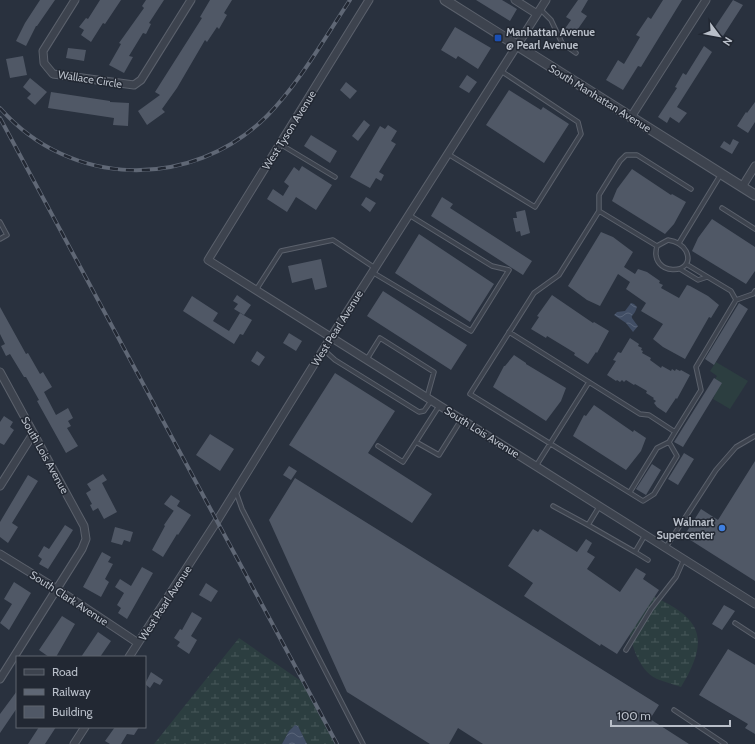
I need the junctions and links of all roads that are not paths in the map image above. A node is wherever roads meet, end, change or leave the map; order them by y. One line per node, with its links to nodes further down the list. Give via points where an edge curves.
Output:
1 (76, 0): 2 (street, Wallace Circle, via 43,51 44,63 53,74 134,86 141,80)
2 (191, 0)
3 (369, 0): 13 (street, West Tyson Avenue)
4 (445, 0): 9 (street, South Manhattan Avenue)
5 (515, 0): 8 (street)
6 (546, 0): 8 (street, West Pearl Avenue)
7 (706, 0): 12 (street)
8 (538, 12): 9 (street, West Pearl Avenue); 10 (lane, via 551,20 562,43)
9 (516, 45): 11 (street, West Pearl Avenue); 12 (street, South Manhattan Avenue)
10 (576, 53)
11 (500, 71): 14 (street, West Pearl Avenue); 14 (lane, via 578,122 582,134 535,207)
12 (631, 117): 16 (street, South Manhattan Avenue)
13 (280, 144): 17 (lane); 29 (street, West Tyson Avenue)
14 (448, 154): 23 (street, West Pearl Avenue)
15 (755, 166): 18 (street)
16 (722, 174): 18 (street, South Manhattan Avenue); 27 (lane)
17 (335, 177)
18 (742, 187): 20 (street, South Manhattan Avenue)
19 (691, 189): 22 (lane, via 637,155 626,155 599,195)
20 (755, 195)
21 (722, 208): 25 (lane)
22 (599, 211): 28 (lane); 37 (lane, via 559,275 534,293)
23 (409, 215): 32 (street, West Pearl Avenue); 32 (lane, via 492,266 509,270 471,331)
24 (0, 222): 26 (lane, via 7,235)
25 (755, 229)
26 (0, 238)
27 (679, 243): 28 (lane, via 668,240); 30 (lane, via 686,252)
28 (657, 246): 31 (lane, via 655,252 659,264 669,269)
29 (208, 260): 34 (street, South Lois Avenue)
30 (686, 264): 31 (lane); 33 (lane)
31 (680, 269): 33 (lane, via 698,280)
32 (374, 270): 34 (lane, via 333,240 281,251); 38 (street, West Pearl Avenue)
33 (707, 277): 36 (lane, via 731,291)
34 (256, 290): 38 (street, South Lois Avenue)
35 (755, 291): 36 (lane)
36 (736, 300): 46 (lane, via 696,368 701,390)
37 (509, 332): 42 (lane); 51 (lane, via 470,394)
38 (331, 336): 39 (street, West Pearl Avenue); 40 (street, South Lois Avenue)
39 (323, 349): 43 (lane, via 335,360 419,412 424,411); 55 (street, West Pearl Avenue)
40 (367, 359): 43 (street, South Lois Avenue); 43 (lane, via 380,338 434,372)
41 (0, 372): 47 (street, South Lois Avenue)
42 (589, 382): 46 (lane, via 640,414 649,416); 51 (lane)
43 (429, 398): 44 (street, South Lois Avenue)
44 (440, 405): 45 (street, South Lois Avenue); 49 (lane)
45 (462, 419): 49 (lane, via 439,456); 53 (street, South Lois Avenue)
46 (675, 432): 50 (lane)
47 (33, 434): 54 (street); 66 (street, South Lois Avenue, via 84,526 86,539 82,549)
48 (755, 436): 61 (lane, via 736,447 716,470)
49 (416, 442): 52 (lane, via 403,462)
50 (669, 442): 56 (lane, via 657,448); 56 (lane, via 677,456 654,494 643,501)
51 (551, 443): 53 (lane); 56 (lane)
52 (378, 446)
53 (536, 466): 58 (street, South Lois Avenue)
54 (0, 486)
55 (236, 491): 70 (street, West Pearl Avenue); 77 (lane, via 242,509)
56 (630, 492)
57 (553, 506): 59 (lane)
58 (600, 506): 59 (lane); 60 (street, South Lois Avenue)
59 (588, 525): 62 (lane)
60 (645, 534): 61 (street, South Lois Avenue); 62 (lane)
61 (666, 548): 64 (street, South Lois Avenue)
62 (635, 552): 65 (lane)
63 (0, 554): 66 (street, South Clark Avenue)
64 (684, 559): 67 (street, South Lois Avenue); 71 (lane, via 676,578 651,609)
65 (648, 560)
66 (57, 589): 70 (street, South Clark Avenue); 73 (street)
67 (755, 604)
68 (735, 623): 69 (lane)
69 (755, 636)
70 (138, 643): 72 (street, West Pearl Avenue)
71 (626, 650)
72 (130, 656)
73 (0, 679)
74 (674, 710): 78 (lane)
75 (84, 728): 76 (street)
76 (74, 744)
77 (363, 744)
78 (725, 744)

